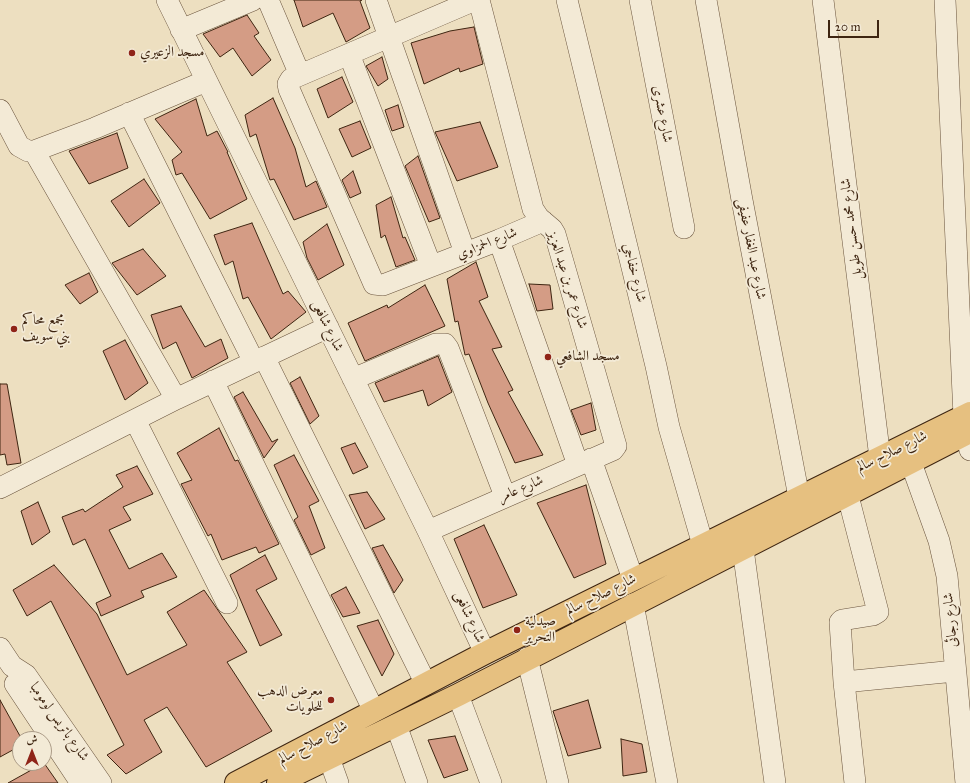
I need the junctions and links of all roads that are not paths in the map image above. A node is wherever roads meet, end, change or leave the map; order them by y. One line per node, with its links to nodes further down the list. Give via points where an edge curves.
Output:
1 (166, 0): 12 (street, شارع شافعى)
2 (254, 0): 12 (street)
3 (268, 0): 15 (street)
4 (376, 0): 13 (street)
5 (475, 0): 13 (street)
6 (479, 0): 20 (street, شارع عمر بن عبد العزيز, via 533,209)
7 (567, 0): 42 (street, شارع خفاجي, via 669,427)
8 (640, 0): 21 (street, شارع عشرى)
9 (706, 0): 40 (street, شارع عبد الغفار عفيفى)
10 (824, 0): 34 (street, شارع محمد حسن طويل)
11 (945, 0): 25 (street)
12 (182, 30): 16 (street, شارع شافعى)
13 (390, 37): 14 (street); 23 (street)
14 (349, 54): 15 (street); 24 (street)
15 (300, 75): 24 (street, شارع الحمزاوي, via 291,79 289,89 371,280 378,286 383,285)
16 (206, 80): 18 (street); 26 (street, شارع شافعى)
17 (0, 110): 19 (street, via 18,146 28,152)
18 (129, 114): 19 (street); 27 (street)
19 (34, 152): 30 (street)
20 (543, 221): 22 (street, شارع الحمزاوي); 33 (street, شارع عمر بن عبد العزيز, via 555,234 616,443)
21 (684, 228)
22 (499, 240): 23 (street, شارع الحمزاوي); 35 (street)
23 (465, 253): 24 (street, شارع الحمزاوي)
24 (431, 266)
25 (964, 289): 32 (street)
26 (328, 327): 27 (street); 28 (street, شارع شافعى)
27 (259, 360): 29 (street); 54 (street)
28 (353, 379): 38 (street, via 436,344 445,344); 41 (street, شارع شافعى)
29 (213, 382): 30 (street); 56 (street)
30 (176, 400): 31 (street)
31 (135, 420): 37 (street); 45 (street)
32 (968, 429): 34 (main road, شارع صلاح سالم); 36 (main road, شارع صلاح سالم)
33 (614, 449): 35 (street, شارع عامر)
34 (880, 458): 40 (main road, شارع صلاح سالم)
35 (585, 462): 38 (street, شارع عامر); 44 (street)
36 (911, 463): 39 (main road, شارع صلاح سالم); 47 (street, شارع رجائى, via 943,558 949,594)
37 (0, 488)
38 (505, 496): 41 (street, شارع عامر)
39 (848, 496): 43 (main road, شارع صلاح سالم); 53 (street, via 878,612 840,622)
40 (799, 498): 42 (main road, شارع صلاح سالم)
41 (428, 531): 49 (street, شارع شافعى)
42 (703, 545): 44 (main road, شارع صلاح سالم)
43 (743, 549): 46 (main road, شارع صلاح سالم); 70 (street)
44 (633, 579): 49 (main road, شارع صلاح سالم)
45 (226, 603)
46 (633, 604): 50 (main road, شارع صلاح سالم); 69 (street)
47 (961, 637): 52 (street, شارع رجائى)
48 (0, 648): 51 (street, شارع باتريس لومومبا)
49 (485, 653): 54 (main road, شارع صلاح سالم)
50 (527, 658): 55 (main road, شارع صلاح سالم); 68 (street)
51 (12, 666): 62 (street, شارع باتريس لومومبا, via 12,677); 63 (street, شارع باتريس لومومبا, via 26,674)
52 (955, 671): 53 (street); 57 (street, شارع رجائى)
53 (844, 682): 71 (street)
54 (426, 684): 56 (main road, شارع صلاح سالم)
55 (458, 695): 58 (main road, شارع صلاح سالم); 67 (street)
56 (374, 711): 64 (main road, شارع صلاح سالم)
57 (965, 720): 72 (street, شارع رجائى)
58 (396, 726): 59 (main road, شارع صلاح سالم); 66 (street)
59 (329, 758): 60 (main road, شارع صلاح سالم); 65 (street)
60 (289, 780)
61 (970, 782): 72 (street)
62 (80, 783)
63 (101, 783)
64 (236, 783)
65 (338, 783)
66 (417, 783)
67 (491, 783)
68 (558, 783)
69 (667, 783)
70 (776, 783)
71 (855, 783)
72 (965, 783)

